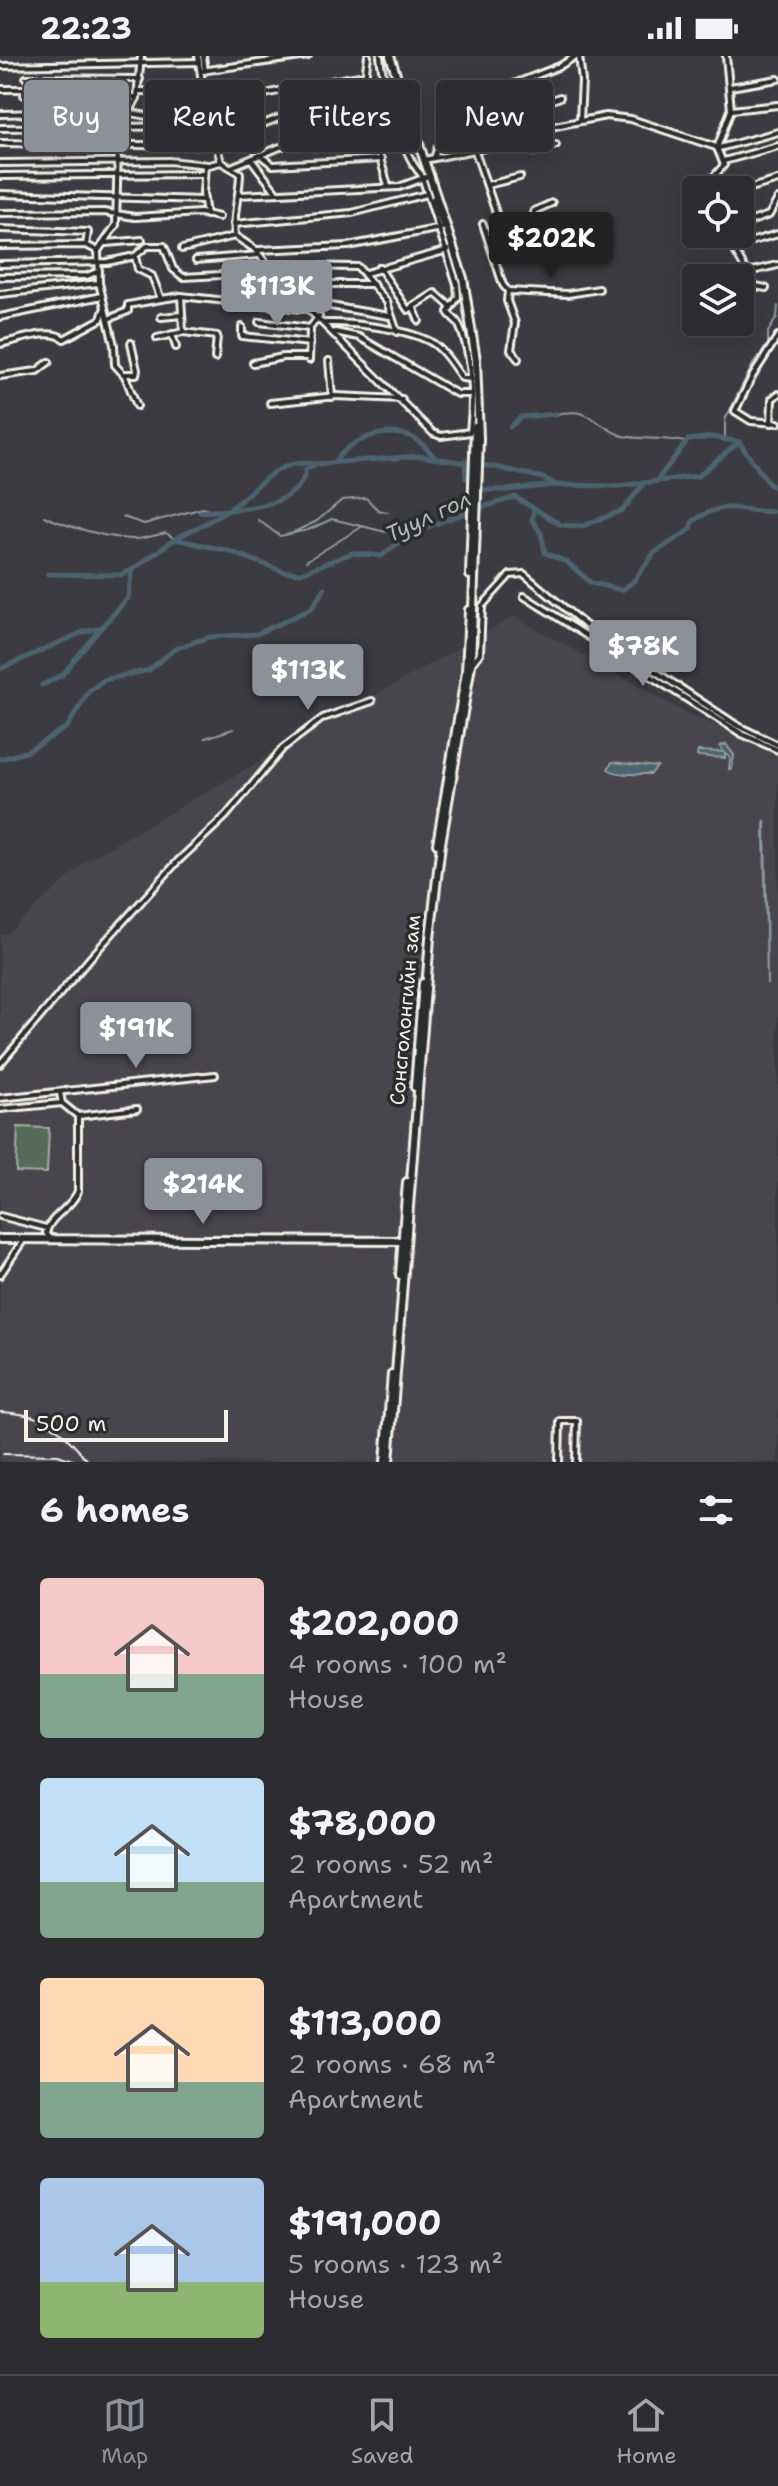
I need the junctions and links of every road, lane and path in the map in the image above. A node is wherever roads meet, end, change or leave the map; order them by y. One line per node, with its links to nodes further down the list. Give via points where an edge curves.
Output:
1 (141, 56): 8 (street)
2 (308, 56): 11 (street)
3 (368, 56): 13 (street)
4 (385, 56): 19 (main road); 20 (main road)
5 (578, 56): 10 (street); 21 (street)
6 (726, 56): 22 (street)
7 (200, 58): 8 (street); 11 (street)
8 (140, 65): 9 (street); 15 (street)
9 (0, 66)
10 (582, 69): 12 (street); 35 (street)
11 (203, 71): 17 (street)
12 (575, 73)
13 (365, 75): 18 (street); 26 (street)
14 (26, 78): 15 (street)
15 (140, 79): 24 (street)
16 (778, 79): 22 (street)
17 (203, 80)
18 (365, 80)
19 (390, 80)
20 (393, 80)
21 (524, 80)
22 (730, 87): 31 (street)
23 (0, 89): 28 (street, via 24,89 24,95 119,93)
24 (138, 91): 25 (street); 28 (street)
25 (145, 91)
26 (264, 96)
27 (560, 97): 29 (street)
28 (137, 98): 32 (street)
29 (553, 100)
30 (778, 105): 31 (street)
31 (731, 110): 46 (street)
32 (129, 112)
33 (24, 113): 34 (street)
34 (0, 114)
35 (580, 120): 36 (street); 46 (street, via 623,117)
36 (553, 126)
37 (0, 128): 38 (street)
38 (24, 128)
39 (778, 132): 46 (street)
40 (0, 143): 41 (street)
41 (24, 143)
42 (556, 145): 43 (street)
43 (553, 146)
44 (778, 146): 61 (street)
45 (280, 147): 56 (street)
46 (717, 148): 61 (street)
47 (420, 151): 60 (main road)
48 (118, 152): 62 (street)
49 (218, 152): 63 (street)
50 (379, 152): 59 (street)
51 (409, 152): 72 (street)
52 (416, 152): 72 (main road)
53 (436, 152): 57 (street)
54 (469, 152): 57 (street)
55 (475, 152): 74 (street)
56 (260, 155): 58 (street); 59 (street, via 273,165)
57 (434, 158): 60 (street)
58 (251, 159): 66 (street); 77 (street)
59 (381, 159): 75 (street)
60 (424, 160): 177 (main road, via 467,300 476,360)
61 (724, 161): 70 (street)
62 (118, 162): 64 (street); 65 (street); 68 (street)
63 (221, 162): 65 (street); 66 (street)
64 (0, 163)
65 (208, 165): 67 (street)
66 (230, 167): 80 (street, via 240,173)
67 (203, 174): 68 (street); 83 (street)
68 (118, 175): 69 (street); 81 (street)
69 (0, 176)
70 (716, 176)
71 (520, 177): 74 (street)
72 (424, 178): 75 (street); 79 (street); 121 (main road)
73 (778, 180): 76 (street)
74 (487, 185): 97 (street)
75 (389, 187): 77 (street)
76 (754, 187)
77 (276, 192): 80 (street)
78 (0, 194): 81 (street)
79 (427, 194): 92 (street, via 352,213); 95 (street)
80 (239, 195): 92 (street)
81 (116, 196): 83 (street); 88 (street)
82 (778, 199): 85 (street)
83 (204, 200): 87 (street)
84 (552, 203): 94 (street, via 534,211)
85 (775, 210): 90 (street)
86 (0, 213): 88 (street)
87 (206, 215): 88 (street); 89 (street)
88 (116, 216): 102 (street)
89 (219, 217)
90 (754, 220)
91 (550, 223): 94 (street)
92 (234, 224): 99 (street)
93 (483, 224): 128 (street)
94 (535, 227): 97 (street)
95 (441, 228): 106 (street); 108 (street, via 348,246)
96 (0, 229): 103 (street, via 88,232)
97 (503, 234): 109 (street)
98 (778, 234): 101 (street)
99 (235, 236): 105 (street); 108 (street)
100 (142, 240): 102 (street)
101 (754, 241)
102 (103, 244): 107 (street)
103 (86, 245): 104 (street); 107 (street)
104 (0, 246)
105 (182, 249)
106 (448, 250): 115 (street); 121 (street)
107 (98, 251): 112 (street)
108 (258, 252): 111 (street); 116 (street)
109 (510, 254)
110 (135, 256): 112 (street); 116 (street, via 147,246 164,246 173,269 183,277); 132 (street, via 138,269 152,276)
111 (196, 260)
112 (98, 262): 113 (street); 117 (street)
113 (0, 264)
114 (778, 265): 118 (street)
115 (379, 267): 119 (street); 133 (street, via 408,310)
116 (269, 270): 119 (street, via 358,267); 123 (street)
117 (99, 271): 120 (street, via 87,276); 122 (street)
118 (754, 271)
119 (366, 273): 124 (street)
120 (0, 277)
121 (458, 278): 134 (street, via 458,297); 156 (main road)
122 (99, 283): 129 (street); 130 (street)
123 (284, 284): 124 (street); 136 (street)
124 (373, 284): 139 (street, via 387,302)
125 (754, 284): 126 (street)
126 (766, 288)
127 (599, 289): 128 (street, via 568,294)
128 (508, 291): 160 (street, via 515,323 511,350)
129 (0, 294)
130 (102, 296): 135 (street); 140 (street)
131 (181, 296): 132 (street); 136 (street); 137 (street)
132 (161, 299): 143 (street, via 128,305 128,311)
133 (413, 306): 134 (street, via 435,293); 142 (street)
134 (451, 307): 156 (street, via 449,317 457,320)
135 (104, 308): 143 (street); 157 (street, via 101,319 64,339 57,334)
136 (308, 308): 138 (street); 139 (street, via 330,306)
137 (182, 315): 141 (street); 148 (street)
138 (319, 316): 145 (street); 147 (street)
139 (389, 316): 150 (street)
140 (0, 317)
141 (161, 317)
142 (419, 321)
143 (106, 322): 164 (street, via 115,365)
144 (259, 322): 147 (street)
145 (325, 323): 149 (street); 150 (street)
146 (242, 327): 155 (street, via 242,336)
147 (310, 328): 155 (street)
148 (183, 332): 151 (street); 159 (street, via 217,336)
149 (333, 332): 168 (street, via 359,337); 172 (street)
150 (397, 332): 166 (street, via 433,342 462,378)
151 (172, 334): 153 (street); 158 (street)
152 (778, 336): 175 (street, via 736,406 739,416)
153 (157, 338)
154 (131, 343): 164 (street, via 136,374)
155 (310, 343): 163 (street, via 309,359)
156 (468, 343): 166 (main road)
157 (0, 344)
158 (176, 347)
159 (215, 358)
160 (518, 359)
161 (329, 361): 170 (street)
162 (49, 362): 165 (street, via 37,371)
163 (253, 363)
164 (122, 374): 174 (street)
165 (0, 376)
166 (473, 379): 167 (main road)
167 (473, 392): 168 (street); 172 (street, via 470,432 441,436); 177 (main road)
168 (457, 394): 171 (street)
169 (778, 394): 175 (street, via 772,399)
170 (332, 397): 172 (street); 173 (street)
171 (451, 397)
172 (402, 399)
173 (270, 403)
174 (137, 406)
175 (771, 423): 176 (street)
176 (778, 423)
177 (477, 439): 178 (main road)
178 (472, 563): 180 (main road, Сонсголонгийн зам); 192 (main road, Сонсголонгийн зам, via 466,672 431,894)
179 (524, 596): 182 (street, via 742,734)
180 (471, 665): 182 (street, via 480,653 482,606 510,575 524,574 585,625); 198 (main road, Сонсголонгийн зам, via 435,894)
181 (372, 701): 183 (street, via 323,718 296,737 178,861)
182 (778, 748)
183 (0, 1064)
184 (215, 1075): 185 (street)
185 (60, 1093): 186 (street); 187 (street)
186 (0, 1098)
187 (62, 1103): 188 (street); 190 (street)
188 (0, 1109)
189 (137, 1109): 190 (street)
190 (78, 1116): 193 (street, via 78,1191)
191 (0, 1216): 193 (street)
192 (404, 1220): 197 (main road); 198 (main road, Сонсголонгийн зам)
193 (46, 1228): 196 (street)
194 (0, 1239): 195 (main road)
195 (24, 1239): 196 (main road); 200 (street)
196 (52, 1239): 197 (main road)
197 (384, 1241): 198 (main road); 199 (main road, via 394,1245)
198 (405, 1241): 199 (main road, Сонсголонгийн зам); 201 (main road, Сонсголонгийн зам)
199 (401, 1259): 201 (main road, Сонсголонгийн зам)
200 (0, 1275)
201 (387, 1462)
202 (559, 1462): 203 (street, via 560,1421 577,1421)
203 (576, 1462)

